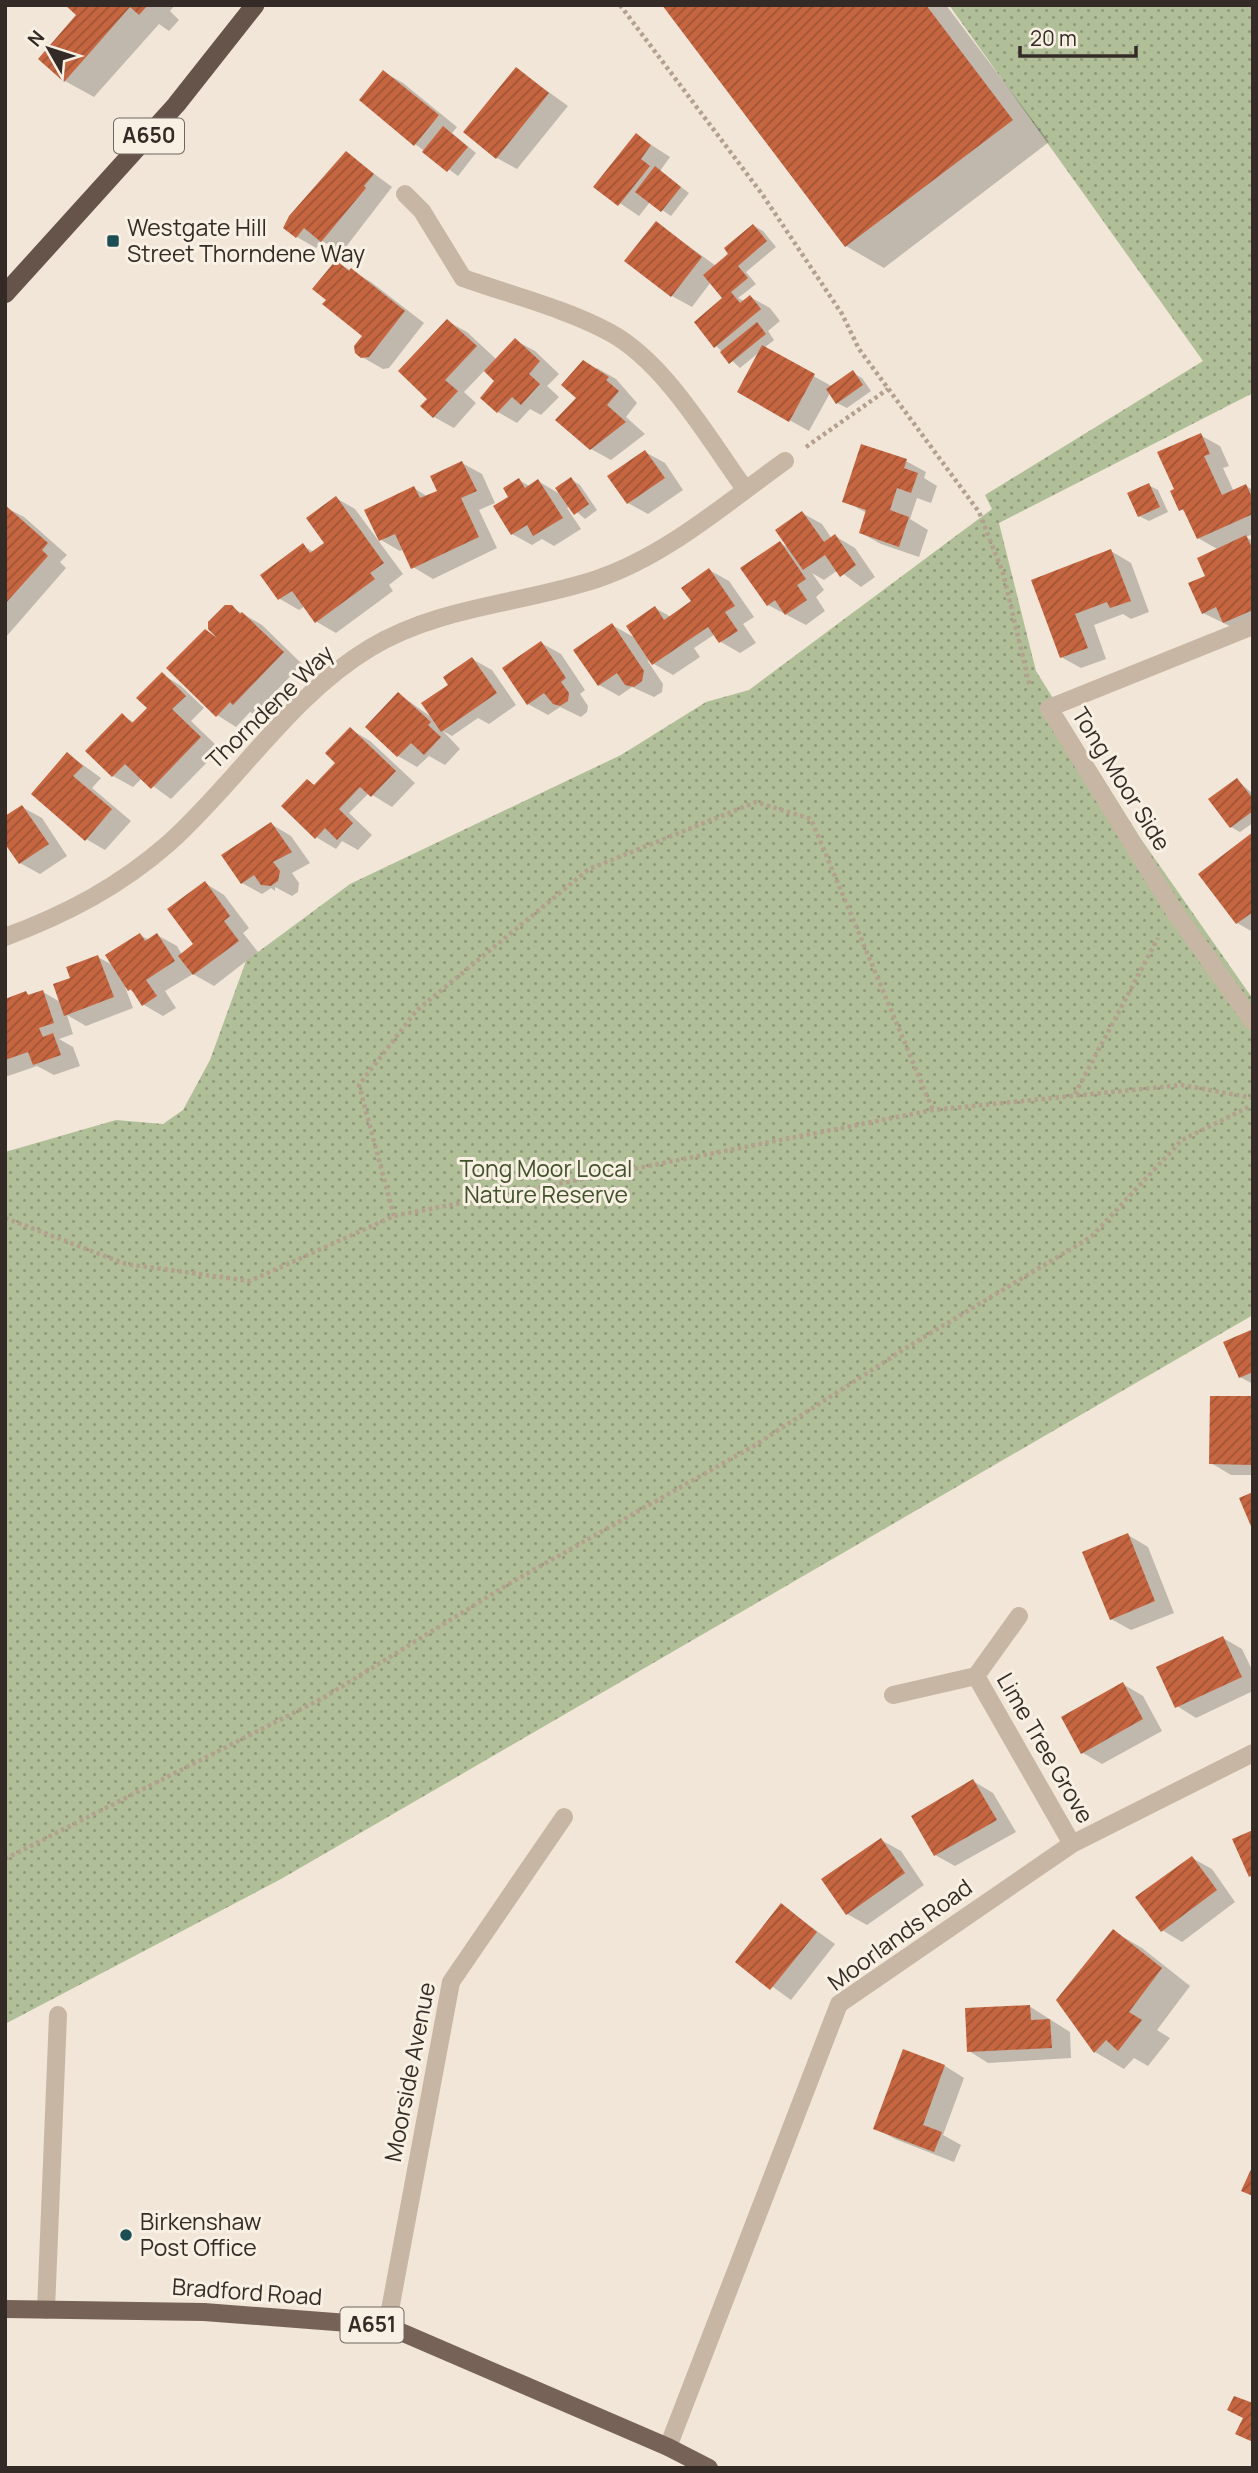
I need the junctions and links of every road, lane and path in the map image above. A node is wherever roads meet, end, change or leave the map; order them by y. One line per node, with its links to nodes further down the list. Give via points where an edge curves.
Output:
1 (256, 5): 4 (highway, A650, via 176,105)
2 (620, 5): 5 (path, via 762,194)
3 (405, 194): 7 (street, via 422,211 463,278 610,332 642,355)
4 (5, 294)
5 (888, 389): 6 (path); 9 (path, via 979,512 1003,573 1030,690)
6 (785, 461): 7 (street, Thorndene Way)
7 (745, 489): 11 (street, Thorndene Way, via 642,561 620,571 567,589 436,618 373,646 313,692 171,841 139,868 74,909)
8 (1253, 626): 9 (street, Tong Moor Side)
9 (1049, 708): 10 (street, Tong Moor Side)
10 (1173, 909): 12 (street, Tong Moor Side); 13 (path)
11 (5, 937)
12 (1253, 1022)
13 (1075, 1094): 14 (path, via 1182,1085); 16 (path)
14 (1253, 1098)
15 (1253, 1105): 25 (path, via 1182,1140 1091,1237 752,1447 512,1582 323,1698)
16 (933, 1110): 17 (path); 17 (path, via 811,818 756,802 589,869 416,1011 359,1084)
17 (394, 1216): 18 (path, via 250,1281 126,1264)
18 (5, 1219)
19 (1018, 1616): 20 (street, Lime Tree Grove)
20 (976, 1676): 21 (street, Lime Tree Grove); 24 (street, Lime Tree Grove)
21 (892, 1695)
22 (1253, 1753): 24 (street, Moorlands Road)
23 (564, 1817): 29 (street, Moorside Avenue, via 451,1982)
24 (1072, 1844): 30 (street, Moorlands Road, via 839,2004)
25 (5, 1859)
26 (58, 2015): 28 (street)
27 (5, 2309): 28 (main road, Bradford Road / A651)
28 (46, 2310): 29 (main road, Bradford Road / A651, via 204,2312)
29 (387, 2326): 30 (main road, Bradford Road / A651)
30 (668, 2447): 31 (main road, Bradford Road / A651)
31 (709, 2468)

